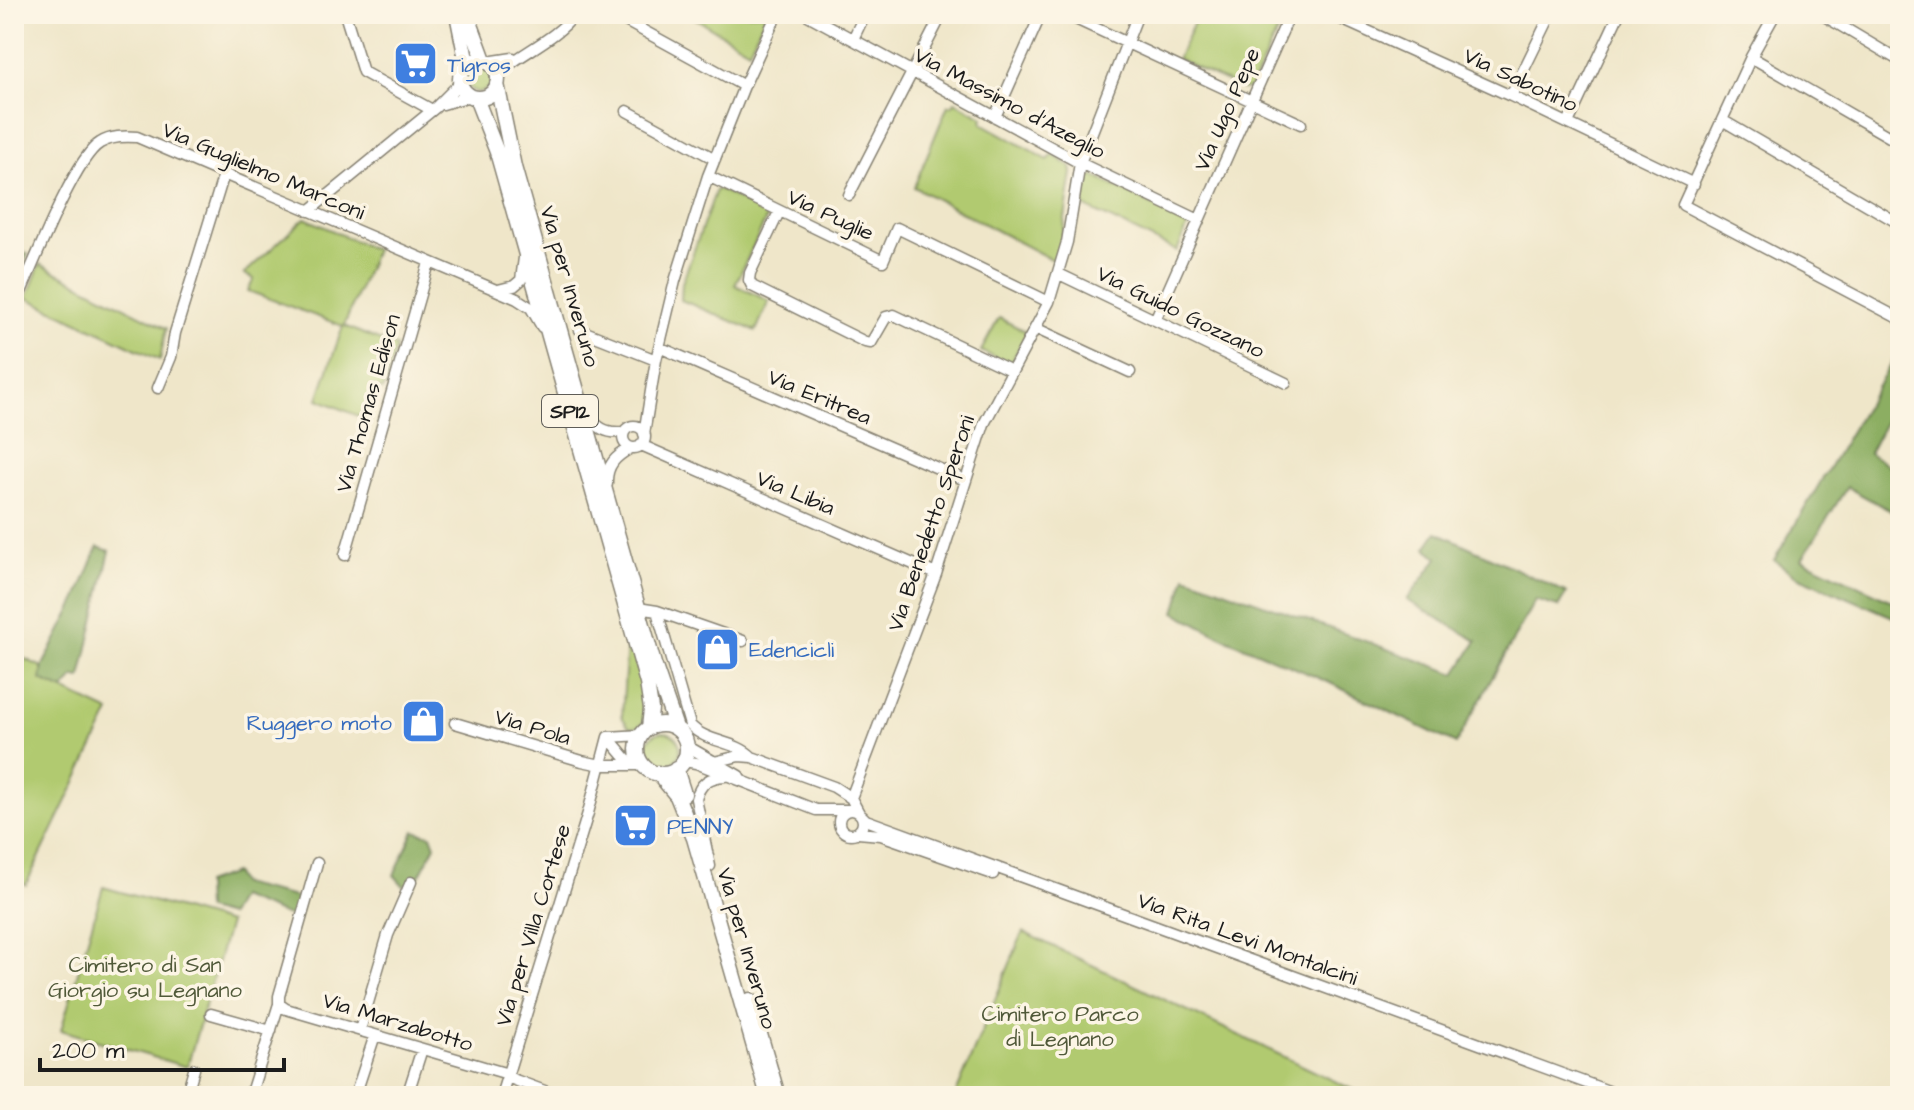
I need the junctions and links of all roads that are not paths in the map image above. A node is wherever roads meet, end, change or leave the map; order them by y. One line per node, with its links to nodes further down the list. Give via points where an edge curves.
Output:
1 (345, 14): 33 (street, via 363,72)
2 (457, 14): 25 (main road)
3 (467, 14): 23 (main road)
4 (575, 14): 22 (street)
5 (613, 14): 29 (street)
6 (777, 14): 29 (street)
7 (806, 14): 19 (street, Via Massimo d'Azeglio)
8 (865, 14): 19 (street)
9 (942, 14): 26 (street)
10 (1041, 14): 35 (street)
11 (1065, 14): 20 (street)
12 (1138, 14): 20 (street, Via Benedetto Speroni)
13 (1290, 14): 32 (street, Via Ugo Pepe)
14 (1330, 14): 30 (street, Via Sabotino)
15 (1551, 14): 30 (street)
16 (1619, 14): 37 (street)
17 (1775, 14): 21 (street)
18 (1821, 14): 24 (street)
19 (853, 39): 26 (street, Via Massimo d'Azeglio)
20 (1128, 43): 32 (street); 41 (street, Via Benedetto Speroni)
21 (1751, 57): 36 (street); 39 (street)
22 (515, 58): 23 (street); 27 (street)
23 (486, 61): 25 (main road); 27 (main road)
24 (1900, 61)
25 (467, 64): 28 (main road)
26 (911, 71): 35 (street, Via Massimo d'Azeglio); 45 (street)
27 (497, 79): 31 (main road, via 487,96); 67 (main road, Via per Inveruno / SP12, via 514,167)
28 (460, 83): 31 (main road); 33 (street)
29 (744, 86): 40 (street)
30 (1511, 96): 37 (street, Via Sabotino)
31 (473, 97): 33 (street); 50 (main road, Via per Inveruno / SP12, via 493,140)
32 (1252, 99): 38 (street); 48 (street, Via Ugo Pepe)
33 (435, 108): 46 (street)
34 (627, 111): 40 (street)
35 (995, 117): 41 (street, Via Massimo d'Azeglio)
36 (1722, 120): 44 (street); 49 (street)
37 (1568, 123): 44 (street, Via Sabotino)
38 (1301, 124)
39 (1900, 143)
40 (715, 159): 43 (street)
41 (1080, 163): 48 (street, Via Massimo d'Azeglio); 52 (street, Via Benedetto Speroni)
42 (224, 174): 46 (street, Via Guglielmo Marconi); 55 (street, Via Guglielmo Marconi, via 137,137 100,143 79,166); 66 (street)
43 (708, 176): 47 (street, Via Puglie); 60 (street)
44 (1694, 184): 56 (street, via 1683,205)
45 (849, 195)
46 (309, 211): 51 (street, Via Guglielmo Marconi)
47 (779, 212): 54 (street, Via Puglie, via 883,261 897,228); 63 (street, via 750,273 752,286 865,342 875,339 886,317 894,315)
48 (1197, 219): 57 (street, Via Ugo Pepe)
49 (1900, 224)
50 (524, 247): 53 (street, via 521,280); 61 (main road, Via per Inveruno / SP12)
51 (429, 263): 53 (street, Via Guglielmo Marconi); 73 (street, Via Thomas Edison)
52 (1059, 274): 54 (street, Via Benedetto Speroni); 57 (street, Via Guido Gozzano)
53 (496, 290): 61 (street, Via Guglielmo Marconi, via 531,308)
54 (1049, 302): 58 (street, Via Benedetto Speroni)
55 (14, 308)
56 (1900, 319)
57 (1155, 320): 65 (street, Via Guido Gozzano)
58 (1035, 328): 63 (street, Via Benedetto Speroni); 64 (street)
59 (580, 330): 62 (street)
60 (659, 347): 62 (street); 71 (street, Via Eritrea)
61 (555, 358): 80 (main road, Via per Inveruno / SP12, via 647,683 651,709)
62 (656, 360): 68 (street)
63 (1012, 371): 71 (street, Via Benedetto Speroni, via 984,424)
64 (1130, 372)
65 (1286, 383)
66 (158, 388)
67 (579, 396): 69 (street, Via Libia, via 599,428); 72 (main road, Via per Inveruno / SP12)
68 (649, 404): 69 (street); 70 (street)
69 (628, 429): 70 (street, Via Libia, via 640,428); 70 (street, via 624,442)
70 (639, 442): 72 (street, via 612,461); 74 (street, Via Libia)
71 (965, 480): 74 (street, Via Benedetto Speroni)
72 (608, 498): 75 (main road, Via per Inveruno / SP12)
73 (345, 555)
74 (936, 574): 92 (street, Via Benedetto Speroni)
75 (638, 608): 76 (street); 79 (main road, Via per Inveruno / SP12)
76 (657, 611): 77 (street); 82 (street, via 690,725)
77 (743, 641)
78 (455, 723): 87 (street, Via Pola)
79 (676, 728): 80 (main road, via 663,724); 83 (main road)
80 (646, 731): 81 (street); 86 (main road)
81 (608, 737): 86 (street); 87 (street, Via per Villa Cortese)
82 (715, 739): 84 (street); 85 (street, via 726,749)
83 (687, 746): 85 (street, Via Rita Levi Montalcini); 88 (main road)
84 (752, 757): 85 (street); 92 (street)
85 (718, 761): 91 (street, Via Rita Levi Montalcini)
86 (637, 764): 87 (street); 89 (main road)
87 (601, 765): 107 (street, Via per Villa Cortese)
88 (680, 765): 89 (main road); 90 (street, Via Rita Levi Montalcini, via 696,763); 98 (main road, Via per Inveruno, via 678,781)
89 (658, 773): 114 (main road, Via per Inveruno, via 677,796 694,838)
90 (725, 776): 91 (street, Via Rita Levi Montalcini); 98 (street, Via per Inveruno, via 703,784 696,799)
91 (762, 789): 93 (street, Via Rita Levi Montalcini)
92 (851, 798): 94 (street)
93 (816, 810): 94 (street, Via Rita Levi Montalcini); 95 (street, Via Rita Levi Montalcini)
94 (857, 813): 95 (street, via 840,818); 96 (street, via 863,827); 117 (street, Via Rita Levi Montalcini)
95 (841, 829): 96 (street)
96 (858, 833): 116 (street, Via Rita Levi Montalcini, via 881,835 1024,885)
97 (317, 863): 100 (street)
98 (710, 866): 115 (main road, Via per Inveruno)
99 (411, 882): 102 (street, via 388,935)
100 (279, 1004): 102 (street, Via Marzabotto); 103 (street)
101 (211, 1014): 103 (street)
102 (360, 1030): 104 (street, Via Marzabotto)
103 (271, 1031): 109 (street)
104 (375, 1035): 105 (street, Via Marzabotto); 110 (street)
105 (422, 1049): 107 (street, Via Marzabotto); 111 (street)
106 (194, 1069): 108 (street)
107 (507, 1076): 112 (street, Via per Villa Cortese); 113 (street, Via Marzabotto)
108 (186, 1096)
109 (250, 1096)
110 (355, 1096)
111 (407, 1096)
112 (501, 1096)
113 (558, 1096)
114 (768, 1096)
115 (778, 1096)
116 (1603, 1096)
117 (1622, 1096)

